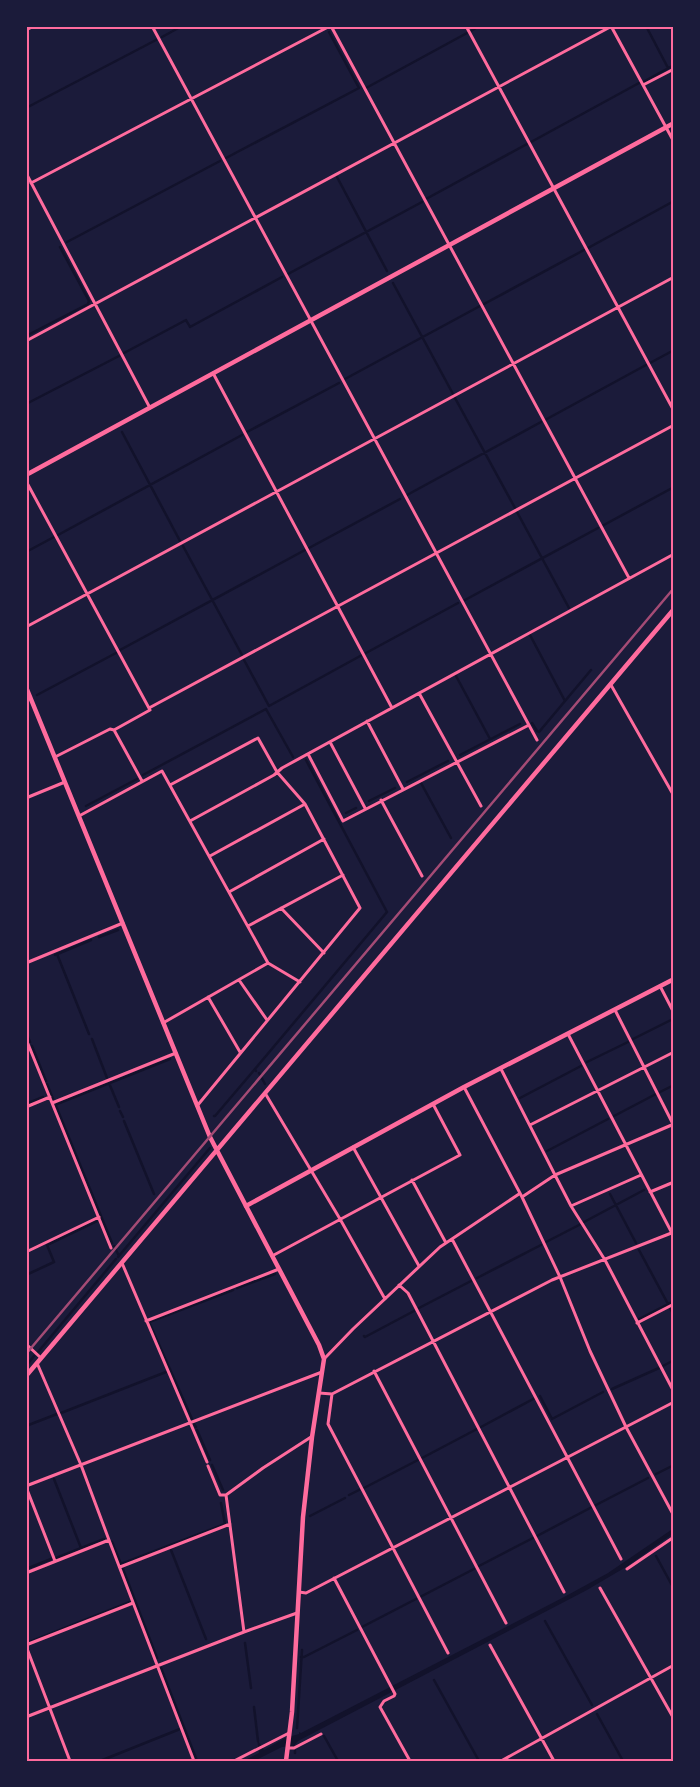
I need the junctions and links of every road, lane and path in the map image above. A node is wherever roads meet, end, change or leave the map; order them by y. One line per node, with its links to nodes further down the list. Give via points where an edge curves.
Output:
1 (34, 26): 7 (street)
2 (152, 26): 11 (street)
3 (337, 26): 6 (street)
4 (466, 26): 10 (street)
5 (612, 26): 9 (street); 10 (street)
6 (331, 27): 11 (street); 15 (street)
7 (26, 30)
8 (674, 69): 9 (street)
9 (643, 85): 13 (street)
10 (499, 87): 15 (street); 18 (street)
11 (191, 99): 17 (street); 19 (street)
12 (674, 123): 13 (street)
13 (666, 128): 14 (street); 18 (street)
14 (674, 142)
15 (393, 144): 19 (street); 20 (street)
16 (26, 174): 17 (street)
17 (31, 183): 22 (street)
18 (554, 188): 20 (street); 23 (street)
19 (255, 219): 22 (street); 24 (street)
20 (449, 245): 24 (street); 26 (street)
21 (674, 277): 23 (street)
22 (96, 305): 25 (street); 28 (street)
23 (618, 308): 26 (street); 29 (street)
24 (310, 320): 27 (street); 31 (street)
25 (26, 341)
26 (513, 364): 31 (street); 33 (street)
27 (213, 374): 28 (street); 35 (street)
28 (150, 408): 32 (street)
29 (674, 410)
30 (674, 425): 33 (street)
31 (374, 440): 35 (street); 36 (street)
32 (26, 475)
33 (575, 479): 36 (street); 38 (street)
34 (26, 481): 39 (street)
35 (277, 492): 39 (street); 40 (street)
36 (436, 554): 40 (street); 43 (street)
37 (674, 554): 38 (street)
38 (629, 578): 43 (street)
39 (88, 594): 42 (street); 47 (street)
40 (338, 607): 47 (street); 48 (street)
41 (674, 609): 44 (street)
42 (26, 628)
43 (490, 654): 46 (street); 50 (street)
44 (610, 685): 62 (street); 99 (street)
45 (26, 687): 55 (street)
46 (419, 693): 48 (street); 56 (street)
47 (149, 708): 51 (street)
48 (392, 708): 49 (street)
49 (366, 722): 53 (street); 61 (street)
50 (528, 725): 52 (street); 56 (street)
51 (114, 730): 55 (street, via 110,729); 58 (street)
52 (537, 740)
53 (330, 742): 54 (street); 67 (street)
54 (308, 754): 57 (street); 67 (street, via 343,821)
55 (55, 757): 59 (street)
56 (456, 762): 61 (street); 66 (street)
57 (277, 772): 60 (street, via 258,738); 65 (street); 69 (street)
58 (142, 781): 60 (street, via 162,770); 68 (street)
59 (65, 782): 63 (street); 68 (street)
60 (170, 785): 69 (street)
61 (403, 789): 64 (street)
62 (674, 796)
63 (26, 798)
64 (381, 800): 67 (street); 73 (street)
65 (305, 804): 70 (street); 71 (street)
66 (481, 806)
67 (366, 808)
68 (79, 816): 76 (street)
69 (190, 822): 71 (street)
70 (324, 839): 72 (street); 74 (street)
71 (210, 856): 74 (street)
72 (343, 875): 75 (street); 78 (street, via 360,908)
73 (422, 876)
74 (229, 892): 77 (street)
75 (281, 908): 77 (street); 78 (street)
76 (123, 923): 79 (street); 89 (street)
77 (248, 926): 80 (street)
78 (324, 953): 83 (street)
79 (26, 963)
80 (268, 963): 82 (street); 83 (street)
81 (674, 979): 84 (street)
82 (238, 980): 85 (street); 88 (street)
83 (300, 982): 88 (street)
84 (660, 986): 86 (street); 87 (street)
85 (208, 997): 89 (street); 92 (street)
86 (615, 1010): 90 (street); 95 (street)
87 (674, 1013)
88 (267, 1020): 92 (street)
89 (163, 1023): 94 (street)
90 (568, 1034): 96 (street); 98 (street)
91 (26, 1039): 100 (street)
92 (240, 1052): 103 (street)
93 (674, 1052): 95 (street)
94 (176, 1053): 101 (street); 103 (street)
95 (645, 1067): 98 (street); 105 (street)
96 (501, 1069): 97 (street); 106 (street)
97 (464, 1088): 102 (street); 116 (street)
98 (598, 1091): 106 (street); 107 (street)
99 (265, 1093): 109 (street); 110 (street)
100 (50, 1097): 101 (street); 104 (street)
101 (52, 1103): 120 (street)
102 (433, 1104): 108 (street); 113 (street, via 460,1156)
103 (197, 1106): 109 (street)
104 (26, 1107)
105 (673, 1125): 107 (street)
106 (530, 1126): 112 (street)
107 (625, 1146): 111 (street); 112 (street)
108 (353, 1147): 110 (street); 117 (street)
109 (216, 1149): 118 (street); 130 (street)
110 (311, 1170): 118 (street); 121 (street)
111 (641, 1175): 115 (street); 119 (street)
112 (555, 1176): 116 (street); 119 (street)
113 (412, 1180): 117 (street); 125 (street)
114 (674, 1182): 115 (street)
115 (650, 1192): 122 (street)
116 (521, 1195): 124 (street); 133 (street)
117 (381, 1197): 121 (street); 131 (street)
118 (246, 1206): 128 (street)
119 (571, 1206): 129 (street)
120 (98, 1217): 126 (street); 127 (street)
121 (340, 1219): 128 (street); 135 (street)
122 (673, 1233): 123 (street); 129 (street)
123 (674, 1238)
124 (452, 1239): 125 (street); 137 (street)
125 (446, 1243): 131 (street)
126 (111, 1248)
127 (26, 1252)
128 (272, 1256): 132 (street)
129 (605, 1260): 133 (street); 139 (street)
130 (121, 1262): 138 (street); 142 (street)
131 (419, 1266): 134 (street)
132 (279, 1269): 138 (street); 143 (street)
133 (560, 1277): 137 (street); 153 (street)
134 (399, 1285): 135 (street); 140 (street, via 408,1293)
135 (385, 1299): 143 (street)
136 (674, 1304): 139 (street)
137 (491, 1311): 140 (street); 155 (street)
138 (146, 1321): 152 (street)
139 (637, 1323): 148 (street)
140 (432, 1341): 146 (street); 160 (street)
141 (26, 1344): 142 (street)
142 (41, 1358): 144 (street)
143 (324, 1359): 145 (street)
144 (37, 1363): 147 (street); 157 (street)
145 (323, 1372): 149 (street); 152 (street)
146 (374, 1372): 150 (street); 163 (street)
147 (26, 1376)
148 (674, 1392)
149 (319, 1393): 150 (street); 154 (street)
150 (332, 1394): 167 (street, via 328,1424)
151 (674, 1402): 153 (street)
152 (191, 1423): 156 (street); 157 (street)
153 (626, 1427): 155 (street); 162 (street)
154 (312, 1437): 161 (street); 175 (street)
155 (569, 1457): 160 (street); 168 (street)
156 (207, 1462)
157 (81, 1465): 159 (street); 166 (street)
158 (208, 1466): 161 (street, via 220,1496)
159 (26, 1486): 169 (street)
160 (510, 1488): 163 (street); 176 (street)
161 (226, 1495): 164 (street)
162 (674, 1516)
163 (451, 1518): 167 (street); 179 (street)
164 (230, 1524): 170 (street); 180 (street)
165 (674, 1537): 171 (street)
166 (108, 1540): 169 (street); 170 (street)
167 (392, 1548): 173 (street); 183 (street)
168 (621, 1559)
169 (55, 1561): 172 (street)
170 (120, 1567): 177 (street)
171 (628, 1570)
172 (26, 1573)
173 (334, 1578): 175 (street, via 306,1593); 198 (street, via 394,1693 380,1707)
174 (600, 1588): 186 (street)
175 (299, 1592): 178 (street)
176 (564, 1592)
177 (133, 1603): 182 (street); 184 (street)
178 (297, 1613): 180 (street); 191 (street)
179 (506, 1623)
180 (244, 1632): 184 (street)
181 (490, 1645): 192 (street)
182 (26, 1646): 187 (street)
183 (448, 1653)
184 (157, 1665): 187 (street); 195 (street)
185 (674, 1665): 186 (street)
186 (651, 1678): 189 (street); 192 (street)
187 (50, 1707): 188 (street); 194 (street)
188 (26, 1716)
189 (674, 1719)
190 (321, 1734): 193 (street)
191 (289, 1735): 193 (street); 196 (street)
192 (541, 1738): 199 (street); 200 (street)
193 (288, 1748): 197 (street)
194 (70, 1761)
195 (194, 1761)
196 (234, 1761)
197 (286, 1761)
198 (410, 1761)
199 (501, 1761)
200 (554, 1761)

